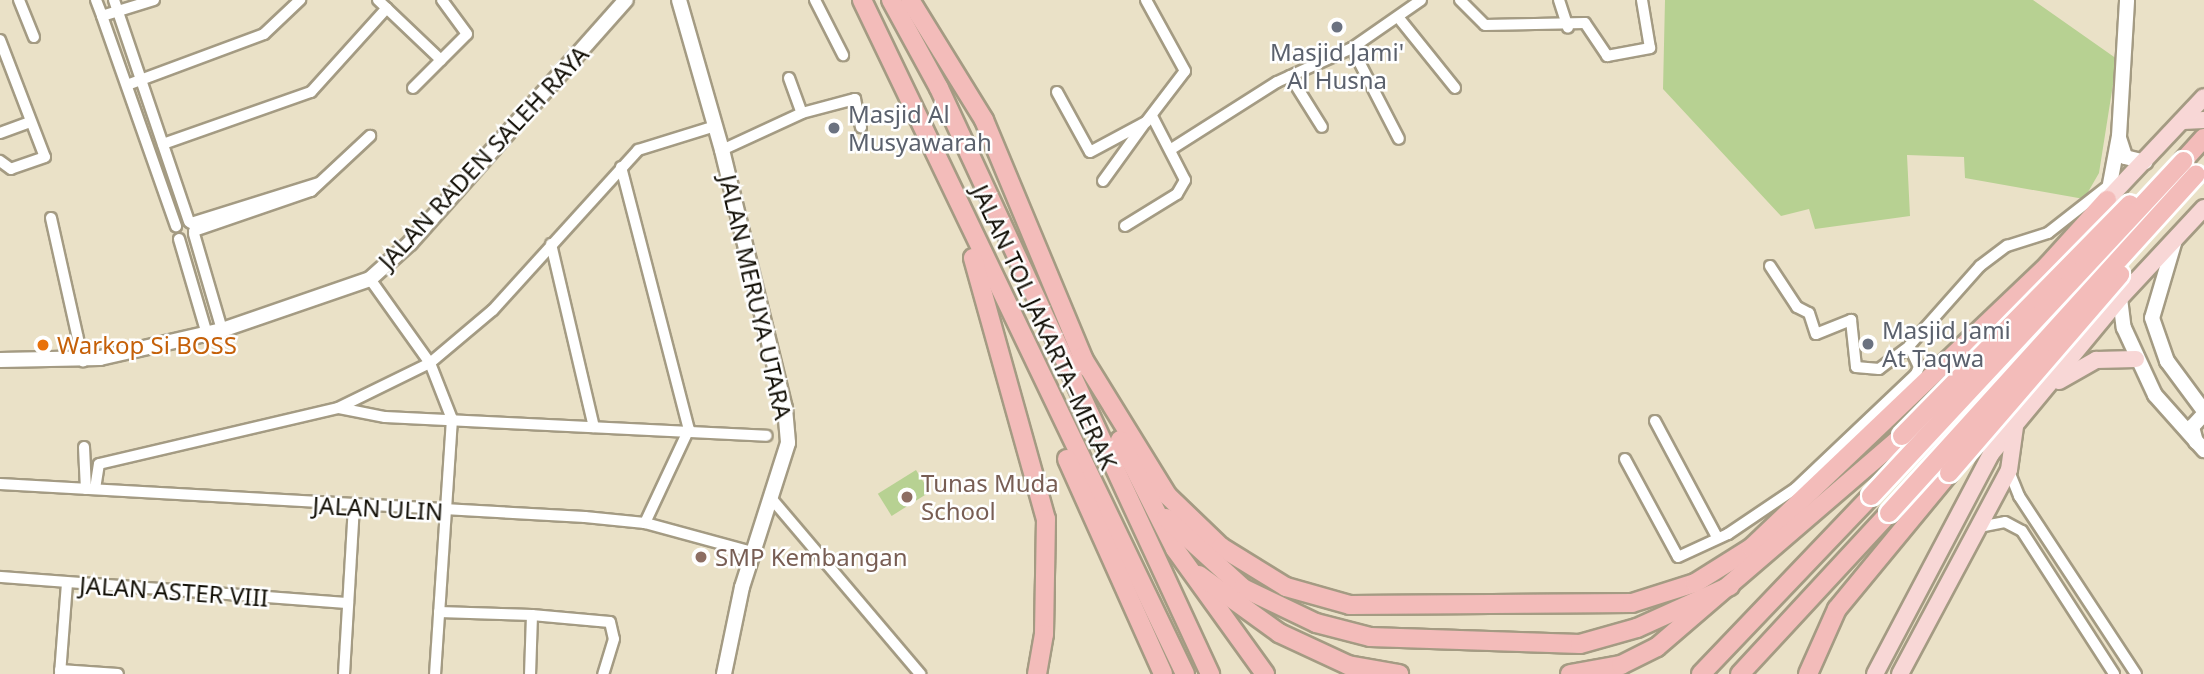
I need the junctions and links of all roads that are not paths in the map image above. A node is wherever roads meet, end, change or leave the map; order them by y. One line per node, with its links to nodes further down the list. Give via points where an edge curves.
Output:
1 (19, 0): 25 (street)
2 (96, 0): 22 (street)
3 (114, 0): 21 (street)
4 (154, 0): 21 (street)
5 (300, 0): 32 (street, via 264,34)
6 (378, 0): 20 (street)
7 (442, 0): 29 (street, via 468,31)
8 (626, 0): 73 (main road, JALAN RADEN SALEH RAYA, via 410,243)
9 (679, 0): 43 (main road, JALAN MERUYA UTARA)
10 (815, 0): 28 (street)
11 (862, 0): 61 (highway, JALAN TOL JAKARTA–MERAK)
12 (891, 0): 125 (highway, JALAN TOL JAKARTA–MERAK, via 939,88 1119,489)
13 (910, 0): 79 (highway, via 984,120)
14 (1146, 0): 39 (street, via 1185,71)
15 (1421, 0): 23 (street)
16 (1460, 0): 24 (street, via 1485,25 1535,20)
17 (1559, 0): 24 (street)
18 (1642, 0): 24 (street, via 1650,48 1606,56 1585,23)
19 (2127, 0): 48 (main road)
20 (387, 8): 29 (street); 51 (street, via 311,92)
21 (118, 12): 22 (street); 32 (street)
22 (102, 16): 33 (street)
23 (1398, 16): 27 (street); 35 (street)
24 (1568, 28)
25 (34, 37)
26 (0, 40): 42 (street)
27 (1352, 48): 30 (street); 50 (street)
28 (843, 55)
29 (441, 60): 34 (street)
30 (1290, 76): 45 (street); 52 (street)
31 (789, 78): 38 (street)
32 (141, 80): 33 (street); 51 (street)
33 (127, 85): 64 (street)
34 (413, 88)
35 (1455, 89)
36 (1057, 92): 39 (street, via 1090,152)
37 (2203, 103): 41 (main road)
38 (802, 113): 44 (street, via 855,99); 53 (street)
39 (1149, 119): 52 (street); 59 (street)
40 (2204, 120): 41 (main road)
41 (2183, 121): 56 (main road)
42 (30, 122): 46 (street); 54 (street, via 45,158 11,169)
43 (715, 126): 53 (main road, JALAN MERUYA UTARA); 57 (street, via 646,145)
44 (861, 127)
45 (1322, 127)
46 (0, 133)
47 (370, 136): 66 (street, via 319,183)
48 (2119, 136): 56 (main road, via 2125,157); 60 (main road)
49 (2204, 138): 55 (highway)
50 (1399, 139)
51 (163, 144): 66 (street)
52 (1173, 148): 65 (street, via 1183,185)
53 (722, 150): 100 (main road, JALAN MERUYA UTARA, via 785,408 787,451)
54 (0, 161)
55 (2183, 161): 110 (highway, bridge, via 2111,220 1902,436); 129 (highway, bridge)
56 (2145, 162): 60 (main road)
57 (621, 167): 69 (street); 91 (street)
58 (2200, 171): 130 (highway, bridge); 131 (highway, bridge, via 2145,247 1837,609)
59 (1103, 181)
60 (2108, 193): 71 (main road); 78 (street, via 2048,233 2007,246 1980,266); 79 (highway, via 2048,265 1751,548 1695,583 1632,603 1350,605 1286,587 1222,547 1168,496)
61 (958, 201): 77 (highway, JALAN TOL JAKARTA–MERAK); 122 (highway, via 1046,519 1044,634)
62 (2204, 208): 68 (main road)
63 (51, 218): 82 (street)
64 (176, 226): 66 (street); 67 (street)
65 (1125, 226)
66 (192, 228): 67 (street); 75 (street)
67 (179, 239): 76 (street)
68 (2175, 239): 72 (main road); 86 (main road, via 2152,318 2166,361)
69 (551, 244): 83 (street, via 493,310); 89 (street)
70 (1770, 266): 78 (street, via 1797,307 1809,313 1816,334 1851,320 1859,368 1888,365)
71 (2116, 271): 72 (main road); 74 (main road)
72 (2140, 276): 74 (main road)
73 (370, 279): 75 (main road, JALAN RADEN SALEH RAYA); 83 (street)
74 (2120, 298): 80 (main road); 84 (main road)
75 (222, 330): 76 (main road, JALAN RADEN SALEH RAYA)
76 (207, 334): 82 (main road, JALAN RADEN SALEH RAYA)
77 (1022, 345): 123 (highway, via 1090,515); 124 (highway, JALAN TOL JAKARTA–MERAK)
78 (1909, 346): 105 (street, via 1919,366 1916,374 1780,501)
79 (1083, 357): 99 (highway)
80 (2136, 359): 84 (main road, via 2096,360); 94 (main road, via 2155,395)
81 (0, 360): 82 (main road, JALAN RADEN SALEH RAYA)
82 (83, 361)
83 (430, 363): 85 (street); 87 (street)
84 (2045, 390): 90 (main road)
85 (338, 408): 87 (street); 98 (street, via 99,464)
86 (2204, 412): 94 (main road, via 2192,427)
87 (452, 419): 89 (street); 102 (street)
88 (1655, 421): 105 (street)
89 (594, 427): 91 (street)
90 (2015, 427): 96 (main road); 132 (main road, via 1991,454)
91 (689, 429): 92 (street); 103 (street)
92 (767, 436)
93 (84, 447): 98 (street)
94 (2200, 447)
95 (1625, 459): 105 (street, via 1676,557)
96 (2009, 470): 104 (main road); 135 (street, via 2019,496)
97 (0, 484): 98 (street, JALAN ULIN)
98 (90, 489): 101 (street, JALAN ULIN)
99 (1146, 493): 106 (highway); 110 (highway, via 1192,547 1243,588 1316,623 1370,637 1580,644 1637,628)
100 (771, 498): 107 (main road, JALAN MERUYA UTARA); 121 (street)
101 (354, 507): 102 (street, JALAN ULIN); 111 (street)
102 (446, 512): 103 (street, JALAN ULIN); 112 (street)
103 (645, 523): 107 (street, JALAN ULIN)
104 (1974, 529): 133 (main road); 134 (street, via 1996,522 2022,531)
105 (1717, 537)
106 (1175, 549): 126 (highway); 127 (highway, via 1251,618 1349,665)
107 (752, 552): 120 (main road, JALAN MERUYA UTARA)
108 (0, 577): 109 (street, JALAN ASTER VIII)
109 (66, 583): 111 (street, JALAN ASTER VIII); 114 (street)
110 (1730, 586): 128 (highway, via 1637,659)
111 (348, 603): 116 (street)
112 (439, 612): 113 (street); 117 (street)
113 (532, 615): 118 (street); 119 (street, via 610,622 614,639)
114 (60, 672): 115 (street)
115 (118, 674)
116 (344, 674)
117 (435, 674)
118 (530, 674)
119 (603, 674)
120 (724, 674)
121 (920, 674)
122 (1037, 674)
123 (1163, 674)
124 (1185, 674)
125 (1210, 674)
126 (1265, 674)
127 (1399, 674)
128 (1570, 674)
129 (1701, 674)
130 (1740, 674)
131 (1808, 674)
132 (1875, 674)
133 (1900, 674)
134 (2115, 674)
135 (2136, 674)

